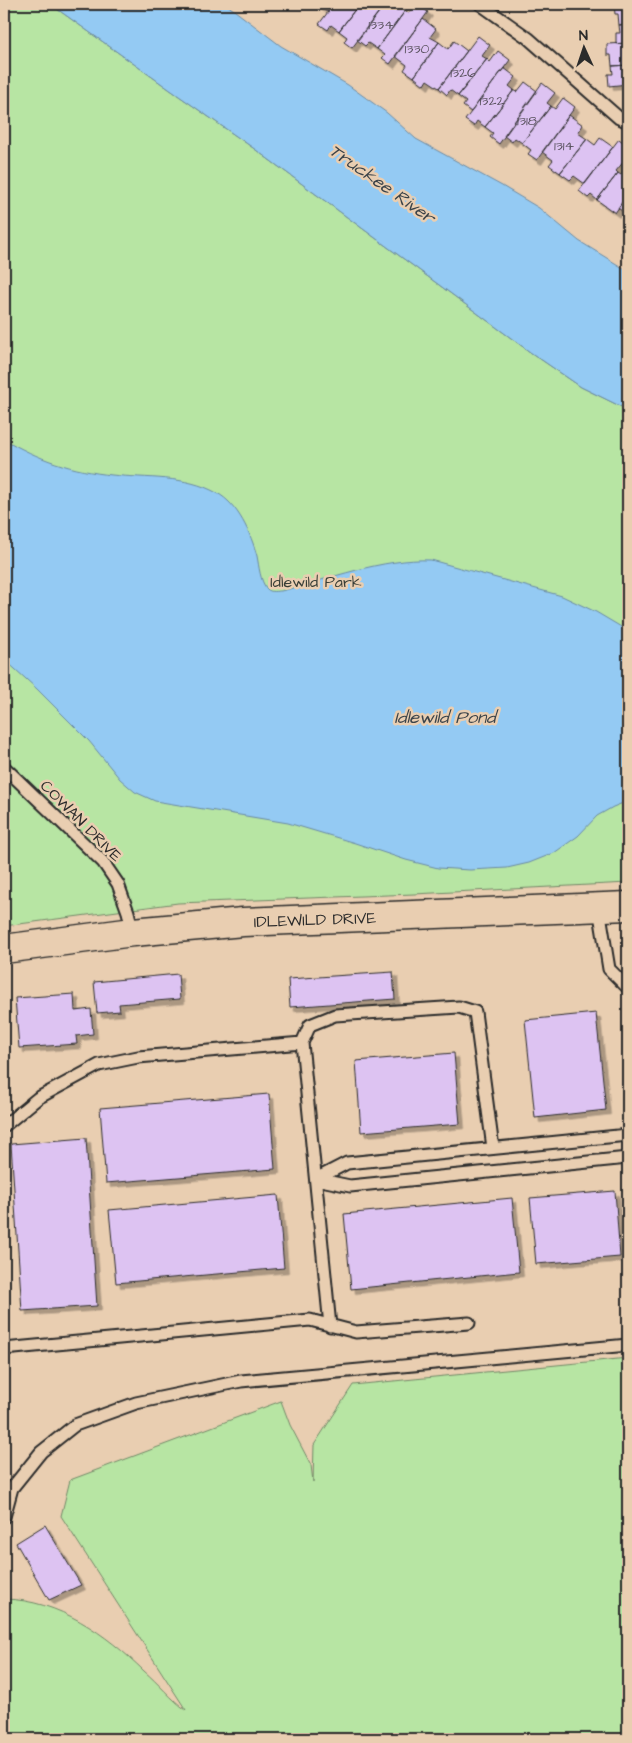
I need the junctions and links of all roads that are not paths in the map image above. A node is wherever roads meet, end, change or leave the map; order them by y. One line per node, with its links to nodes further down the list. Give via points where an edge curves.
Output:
1 (480, 4): 2 (lane, via 528,38 619,118)
2 (628, 122)
3 (4, 767): 6 (lane, COWAN DRIVE, via 103,862 118,884)
4 (628, 906): 5 (street, IDLEWILD DRIVE)
5 (599, 908): 6 (street, IDLEWILD DRIVE, via 242,922); 8 (lane, via 609,969)
6 (133, 932): 7 (street, IDLEWILD DRIVE)
7 (4, 949)
8 (628, 988)
9 (302, 1042): 10 (lane, via 138,1057 99,1065 38,1098); 12 (lane, via 310,1025 335,1016 459,1007 475,1012); 14 (lane)
10 (4, 1126)
11 (628, 1135): 12 (lane)
12 (493, 1148): 14 (lane, via 348,1163)
13 (628, 1158): 14 (lane, via 350,1186)
14 (316, 1178): 16 (lane)
15 (469, 1323): 16 (lane, via 356,1332)
16 (330, 1326): 18 (lane, via 310,1320)
17 (628, 1345): 19 (lane, via 241,1381 136,1403 75,1425 41,1452 12,1488)
18 (4, 1349)
19 (4, 1517)

